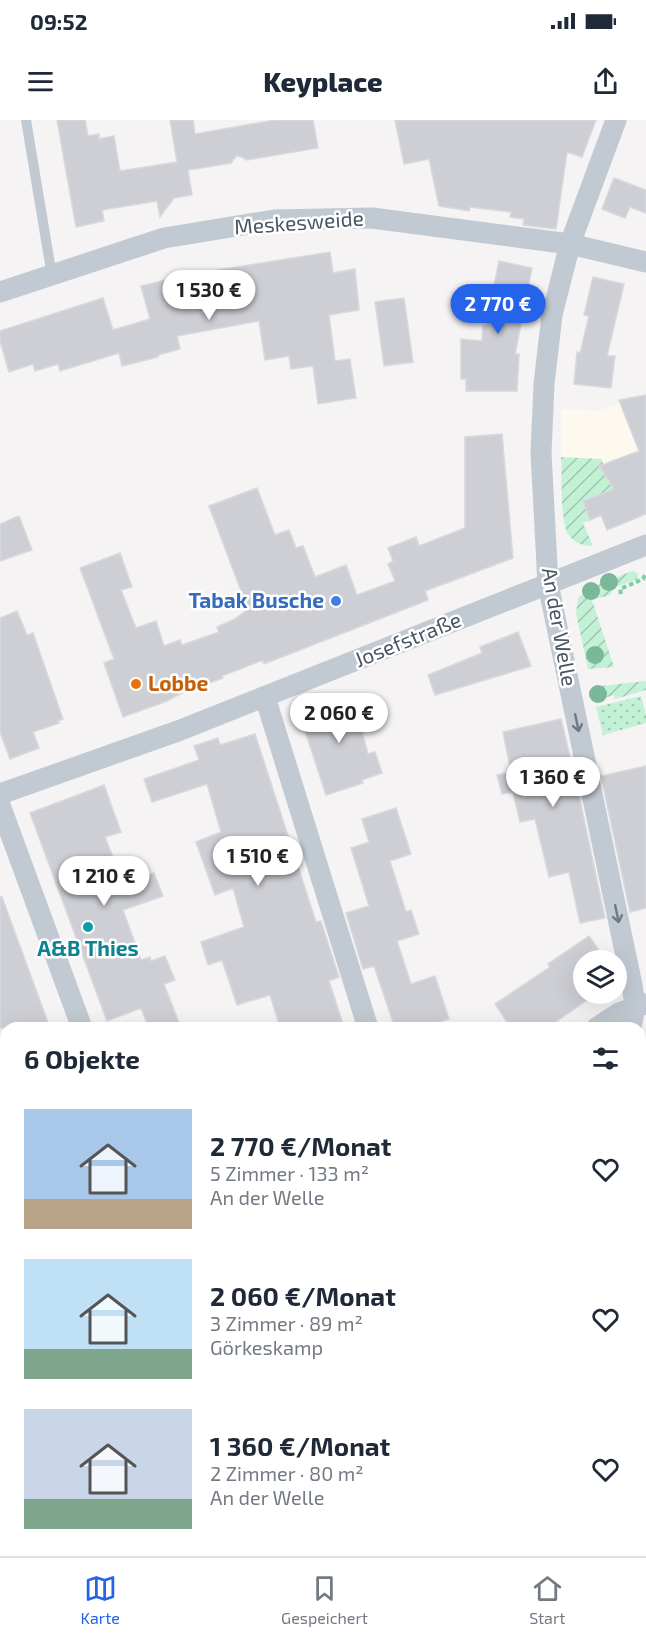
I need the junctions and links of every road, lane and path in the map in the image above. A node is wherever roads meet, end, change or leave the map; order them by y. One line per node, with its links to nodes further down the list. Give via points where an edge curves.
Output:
1 (26, 120): 5 (lane)
2 (616, 120): 3 (street, An der Welle)
3 (570, 244): 4 (street, Meskesweide); 5 (street, Meskesweide, via 372,218 274,220 164,238); 9 (street, An der Welle, via 552,315 544,384 541,453)
4 (646, 262)
5 (52, 276): 6 (street, Meskesweide)
6 (0, 292)
7 (646, 545): 9 (street, Josefstraße)
8 (646, 573): 10 (path, via 643,579 620,589)
9 (549, 584): 11 (street, Josefstraße); 14 (street, An der Welle, one-way to 14)
10 (621, 594)
11 (265, 697): 12 (street, Josefstraße); 16 (street)
12 (0, 794)
13 (0, 805): 15 (street)
14 (641, 1005): 17 (street); 18 (street)
15 (80, 1022)
16 (366, 1022)
17 (605, 1022)
18 (634, 1022)

